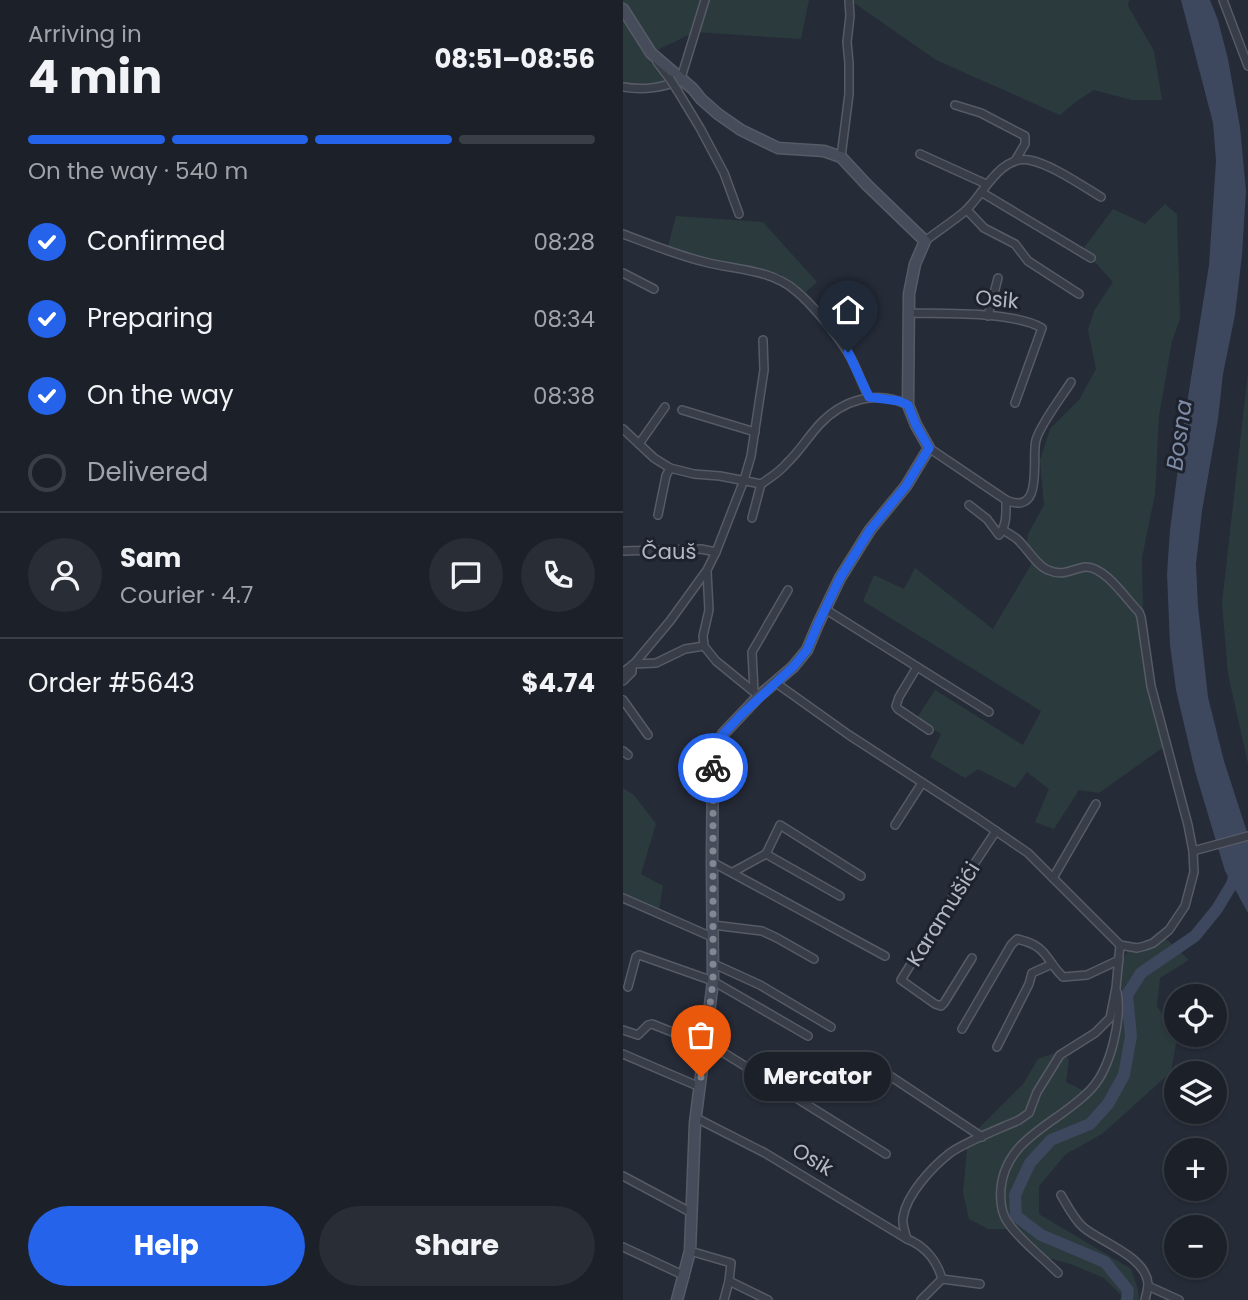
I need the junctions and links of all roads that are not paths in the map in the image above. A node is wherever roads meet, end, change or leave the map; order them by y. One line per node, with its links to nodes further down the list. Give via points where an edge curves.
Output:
1 (705, 0): 7 (street)
2 (849, 0): 11 (street, via 849,94)
3 (1223, 0): 6 (street)
4 (623, 9): 5 (main road)
5 (650, 53): 7 (main road); 17 (street, bridge, via 701,128)
6 (1248, 66)
7 (682, 79): 8 (street, via 649,89); 11 (main road, via 717,114 741,130 778,148 824,151)
8 (623, 87)
9 (955, 105): 12 (street, via 1025,136)
10 (920, 155): 13 (street)
11 (841, 158): 19 (main road)
12 (1015, 161): 13 (street); 15 (street, via 1040,164)
13 (986, 184): 14 (street)
14 (981, 192): 16 (street); 20 (street)
15 (1101, 197)
16 (967, 210): 19 (street); 24 (street, Osik, via 983,228 1015,244 1028,261)
17 (739, 214)
18 (623, 234): 29 (street, via 707,263 776,278 796,290 848,352)
19 (925, 241): 25 (main road, via 915,264)
20 (1091, 258)
21 (623, 273): 23 (street)
22 (998, 278): 26 (street)
23 (654, 289)
24 (1079, 294)
25 (908, 313): 26 (street, Osik); 31 (main road)
26 (988, 316): 30 (street, Osik, via 1042,328)
27 (763, 340): 35 (street, via 764,370)
28 (1071, 382): 41 (street, via 1036,438 1032,493 1020,503)
29 (869, 397): 31 (street); 40 (street, via 848,404 820,423 787,464)
30 (1015, 402)
31 (908, 405): 37 (main road)
32 (665, 407): 36 (street)
33 (683, 410): 35 (street)
34 (624, 431): 36 (street)
35 (755, 432): 39 (street)
36 (639, 444): 38 (street)
37 (929, 448): 41 (street); 50 (main road, via 906,486 870,530)
38 (670, 468): 39 (street); 43 (street)
39 (744, 480): 40 (street); 47 (street)
40 (761, 484): 44 (street)
41 (1006, 500): 45 (street)
42 (969, 505): 45 (street, via 999,535)
43 (657, 515)
44 (752, 518)
45 (1003, 530): 67 (street, via 1046,570 1099,570 1142,617 1151,686)
46 (623, 551): 47 (street, Čauš)
47 (716, 552): 48 (street)
48 (707, 570): 51 (street, via 709,611); 52 (street)
49 (787, 590): 57 (street, via 752,652)
50 (825, 609): 53 (street); 56 (main road, via 807,650)
51 (703, 646): 52 (street, via 656,663); 57 (street)
52 (633, 664): 54 (street); 55 (street)
53 (917, 667): 59 (street); 60 (street, via 896,706)
54 (623, 672)
55 (623, 681)
56 (776, 683): 57 (main road); 62 (street)
57 (757, 694): 69 (main road, via 723,734 713,755)
58 (623, 700): 61 (street)
59 (989, 712)
60 (929, 730)
61 (648, 735)
62 (922, 783): 64 (street); 65 (street)
63 (1096, 804): 72 (street)
64 (895, 825)
65 (996, 831): 72 (street); 79 (street, Karamušići, via 901,980 940,1006)
66 (1248, 836): 67 (street)
67 (1193, 850): 77 (street, via 1189,893 1170,930 1145,946)
68 (766, 854): 70 (street); 71 (street, via 780,825); 73 (street)
69 (712, 862): 70 (street); 75 (main road)
70 (733, 872): 78 (street)
71 (861, 876)
72 (1053, 878): 77 (street)
73 (840, 896)
74 (623, 898): 76 (street)
75 (713, 925): 76 (main road); 80 (street, via 762,932)
76 (712, 937): 82 (main road)
77 (1120, 945): 81 (street)
78 (885, 956)
79 (972, 958)
80 (814, 959)
81 (1119, 960): 83 (street, via 1087,975 1067,977); 86 (street)
82 (714, 964): 84 (main road); 87 (street)
83 (1052, 964): 88 (street, via 1038,947 1014,940); 92 (street, via 1032,973)
84 (713, 981): 85 (street, via 639,955); 90 (street); 91 (main road)
85 (628, 987)
86 (1116, 988): 97 (street, via 1110,1018 1060,1055 1028,1112); 105 (street, via 1119,1016 1105,1067 1094,1086 1025,1140 1002,1179 1002,1209 1008,1223)
87 (831, 1027)
88 (962, 1029)
89 (623, 1030): 91 (street, Osik, via 638,1035 652,1024)
90 (808, 1037)
91 (705, 1045): 95 (main road); 98 (street, Osik, via 744,1064)
92 (997, 1046)
93 (623, 1054): 95 (street)
94 (863, 1058): 97 (street)
95 (700, 1087): 96 (main road)
96 (695, 1118): 101 (main road); 102 (street, Osik, via 765,1153)
97 (982, 1137): 102 (street, via 951,1153 911,1196 904,1216)
98 (886, 1154)
99 (623, 1177): 101 (street)
100 (1061, 1195): 110 (street, via 1082,1226 1136,1264)
101 (693, 1213): 104 (main road)
102 (907, 1239): 107 (street, via 928,1252)
103 (623, 1247): 106 (street)
104 (690, 1251): 106 (main road); 108 (street, via 731,1263)
105 (1058, 1273)
106 (685, 1276): 111 (main road)
107 (943, 1279): 109 (street); 114 (street)
108 (729, 1281): 112 (street); 113 (street)
109 (980, 1284)
110 (1148, 1286): 115 (street); 116 (street)
111 (677, 1300)
112 (724, 1300)
113 (768, 1300)
114 (921, 1300)
115 (1145, 1300)
116 (1179, 1300)

